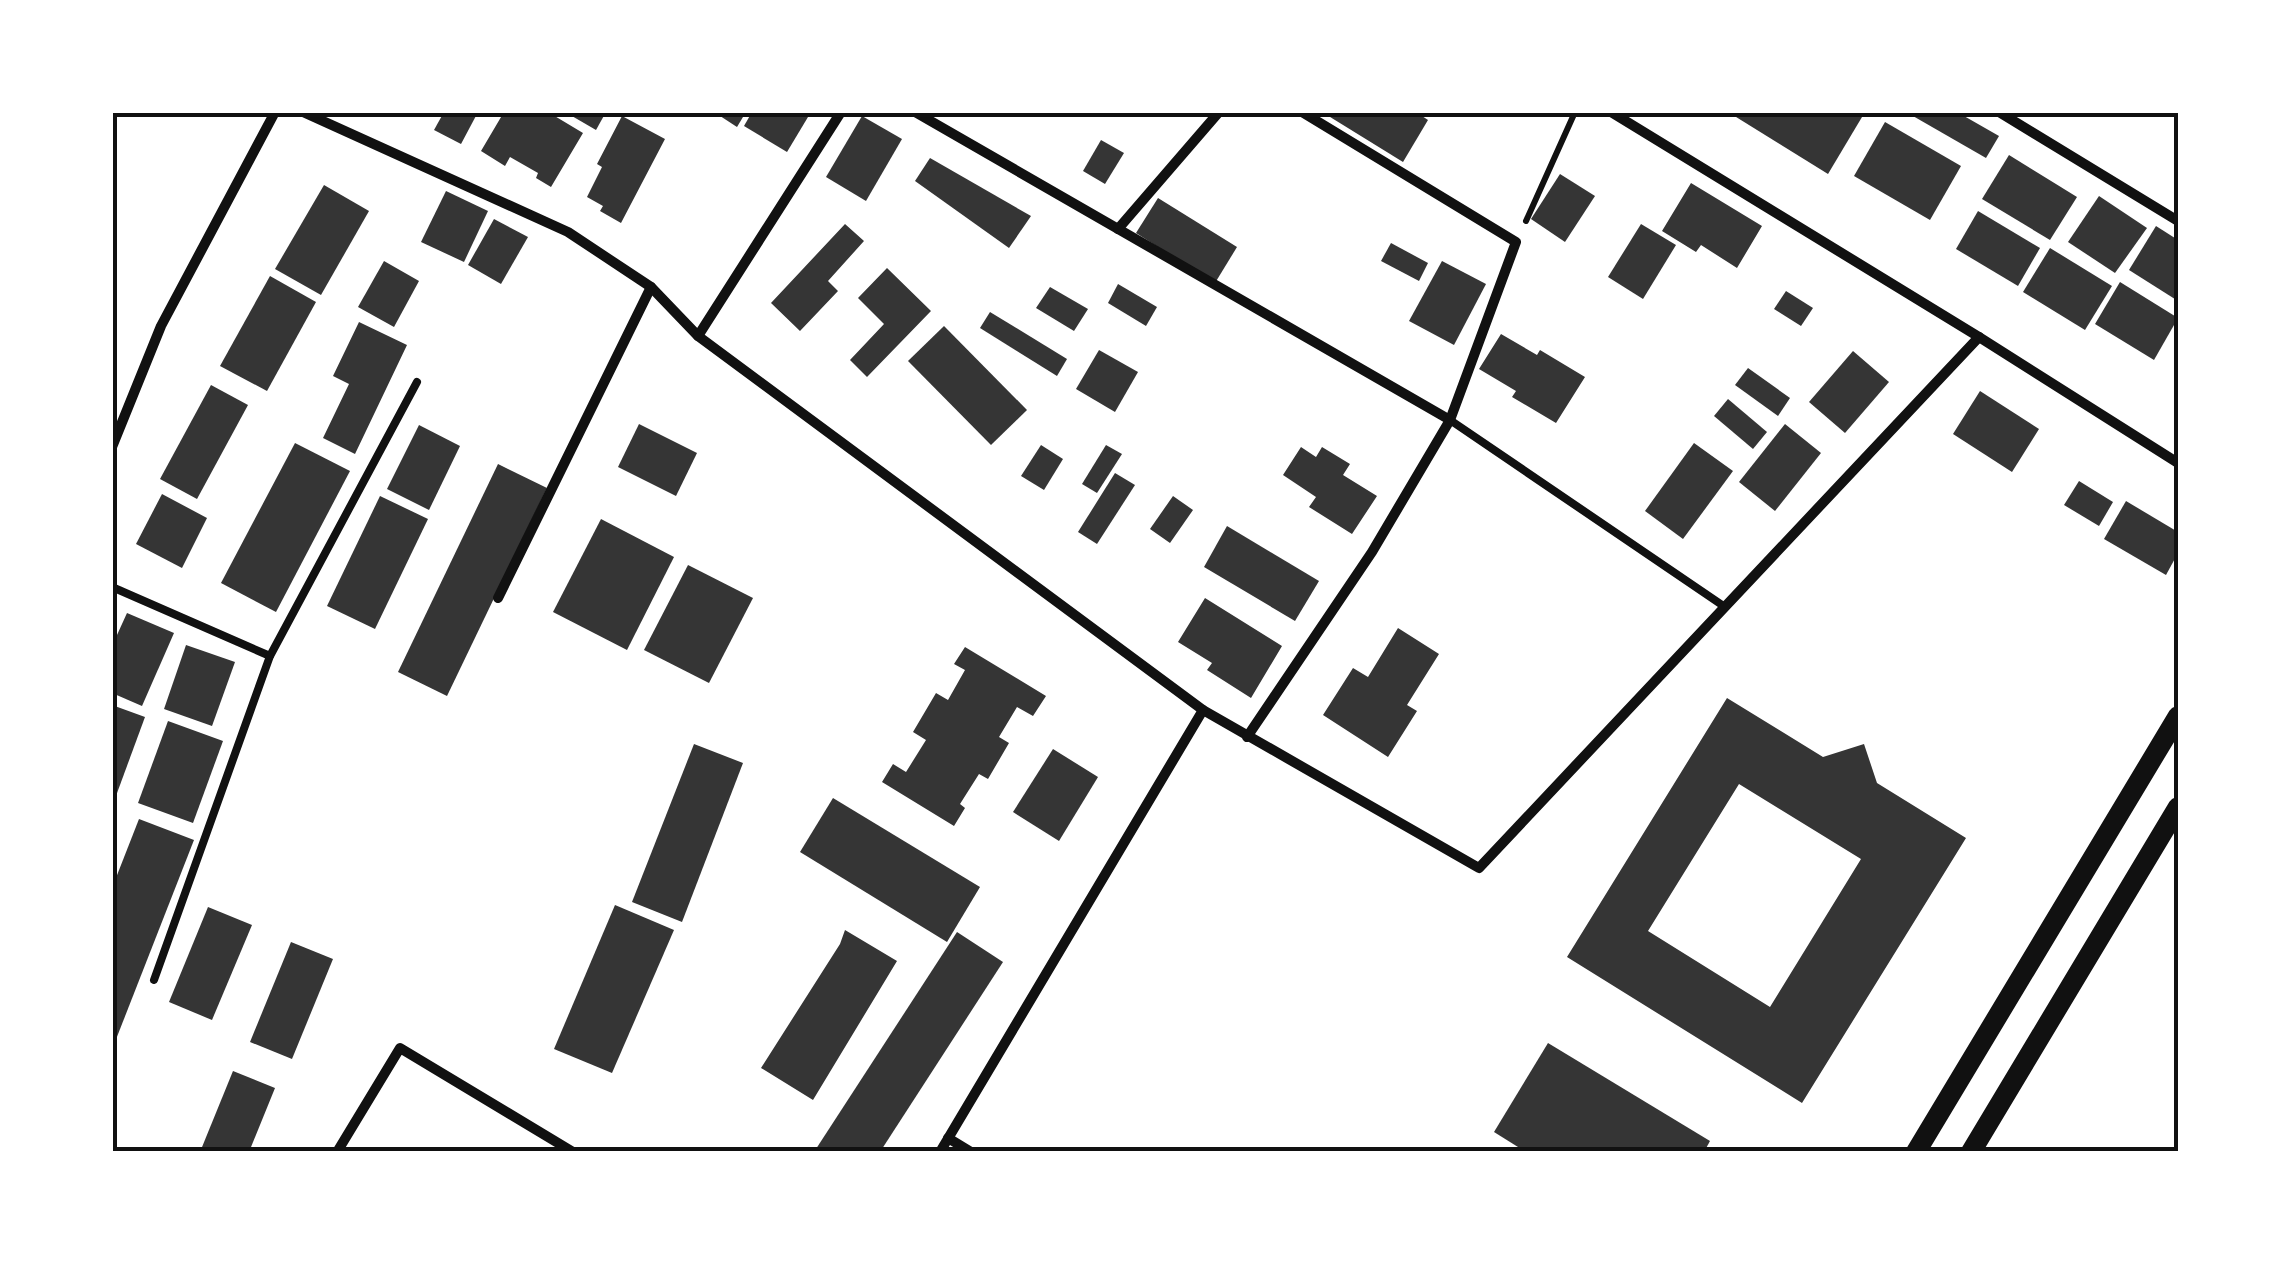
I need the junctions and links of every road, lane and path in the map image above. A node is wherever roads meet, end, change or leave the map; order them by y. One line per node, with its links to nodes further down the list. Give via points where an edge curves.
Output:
1 (275, 112): 18 (street, via 161,326)
2 (302, 112): 13 (street, via 568,232)
3 (841, 112): 14 (street)
4 (915, 112): 11 (street)
5 (1219, 112): 11 (street)
6 (1302, 112): 12 (street)
7 (1576, 112): 12 (path)
8 (1611, 112): 15 (street)
9 (1998, 112): 10 (street)
10 (2178, 221)
11 (1118, 229): 17 (street)
12 (1516, 242): 17 (street)
13 (651, 287): 14 (street); 21 (street)
14 (698, 336): 24 (street)
15 (1979, 337): 19 (street); 22 (street)
16 (417, 382): 23 (lane)
17 (1450, 420): 22 (lane); 26 (street, via 1372,552)
18 (112, 447)
19 (2178, 464)
20 (112, 587): 23 (lane)
21 (498, 598)
22 (1724, 606): 26 (street, via 1478,868)
23 (270, 656): 28 (lane)
24 (1203, 710): 26 (street); 29 (street)
25 (2178, 716): 34 (main road)
26 (1247, 737)
27 (2178, 807): 35 (main road)
28 (154, 980)
29 (948, 1138): 32 (street); 33 (street)
30 (337, 1152): 31 (street, via 400,1048)
31 (573, 1152)
32 (940, 1152)
33 (971, 1152)
34 (1916, 1152)
35 (1971, 1152)

